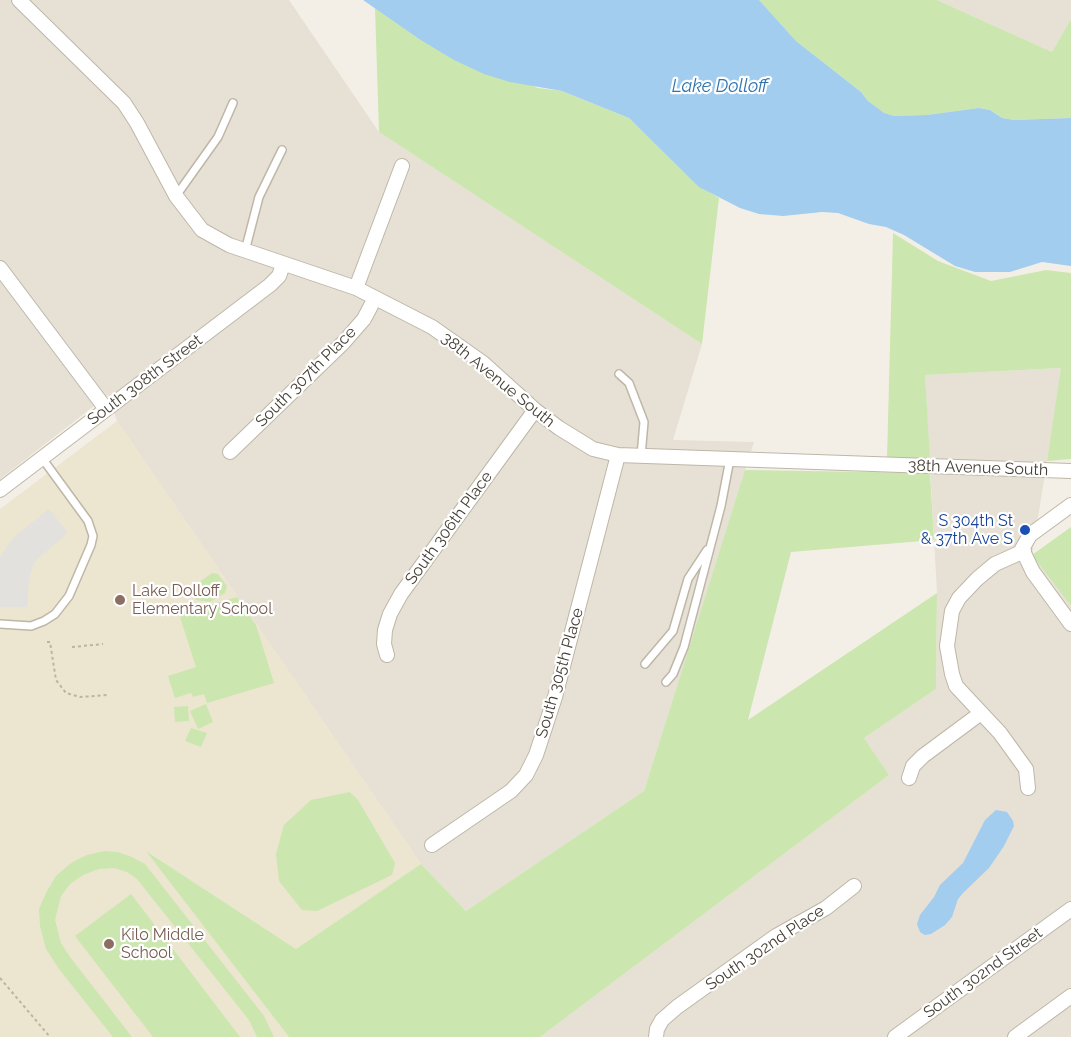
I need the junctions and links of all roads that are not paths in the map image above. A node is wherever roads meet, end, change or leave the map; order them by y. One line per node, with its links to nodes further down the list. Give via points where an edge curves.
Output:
1 (19, 0): 5 (street, 38th Avenue South, via 124,103)
2 (233, 103): 5 (lane, via 218,138)
3 (282, 150): 6 (lane, via 259,197)
4 (402, 166): 9 (street)
5 (176, 196): 6 (street, 38th Avenue South, via 202,230)
6 (245, 251): 7 (street, 38th Avenue South)
7 (283, 265): 9 (street, 38th Avenue South); 12 (street, South 308th Street, via 270,285)
8 (1, 272): 12 (street)
9 (356, 288): 10 (street, 38th Avenue South)
10 (375, 298): 13 (street, 38th Avenue South, via 460,346); 14 (street, South 307th Place, via 364,319 343,343)
11 (618, 374): 16 (lane, via 629,383 644,422)
12 (106, 409): 17 (street, South 308th Street)
13 (535, 410): 15 (street, 38th Avenue South, via 583,444); 26 (street, South 306th Place, via 401,594 385,630)
14 (230, 452)
15 (618, 455): 16 (street, 38th Avenue South); 32 (street, South 305th Place, via 558,686 536,755 511,792)
16 (641, 456): 18 (street, 38th Avenue South)
17 (42, 458): 20 (street, South 308th Street); 24 (lane, via 88,521 92,545 69,596 55,614 31,626)
18 (730, 459): 19 (street, 38th Avenue South); 22 (lane)
19 (1071, 471)
20 (0, 490)
21 (1071, 505): 23 (street, via 1030,535 1023,545)
22 (712, 543): 27 (lane, via 688,579 673,631); 28 (lane, via 684,647)
23 (1024, 551): 25 (street, via 1029,566); 29 (street, via 1002,560 977,579 952,611 947,646 952,674 956,686)
24 (0, 624)
25 (1071, 624)
26 (387, 655)
27 (645, 664)
28 (666, 682)
29 (981, 713): 30 (street, via 923,756 913,766); 31 (street, via 1026,769)
30 (909, 778)
31 (1028, 788)
32 (432, 845)
33 (854, 886): 36 (street, South 302nd Place, via 677,1007 662,1020)
34 (1071, 909): 37 (street, South 302nd Street)
35 (1071, 996): 38 (street)
36 (656, 1037)
37 (895, 1037)
38 (1015, 1037)

